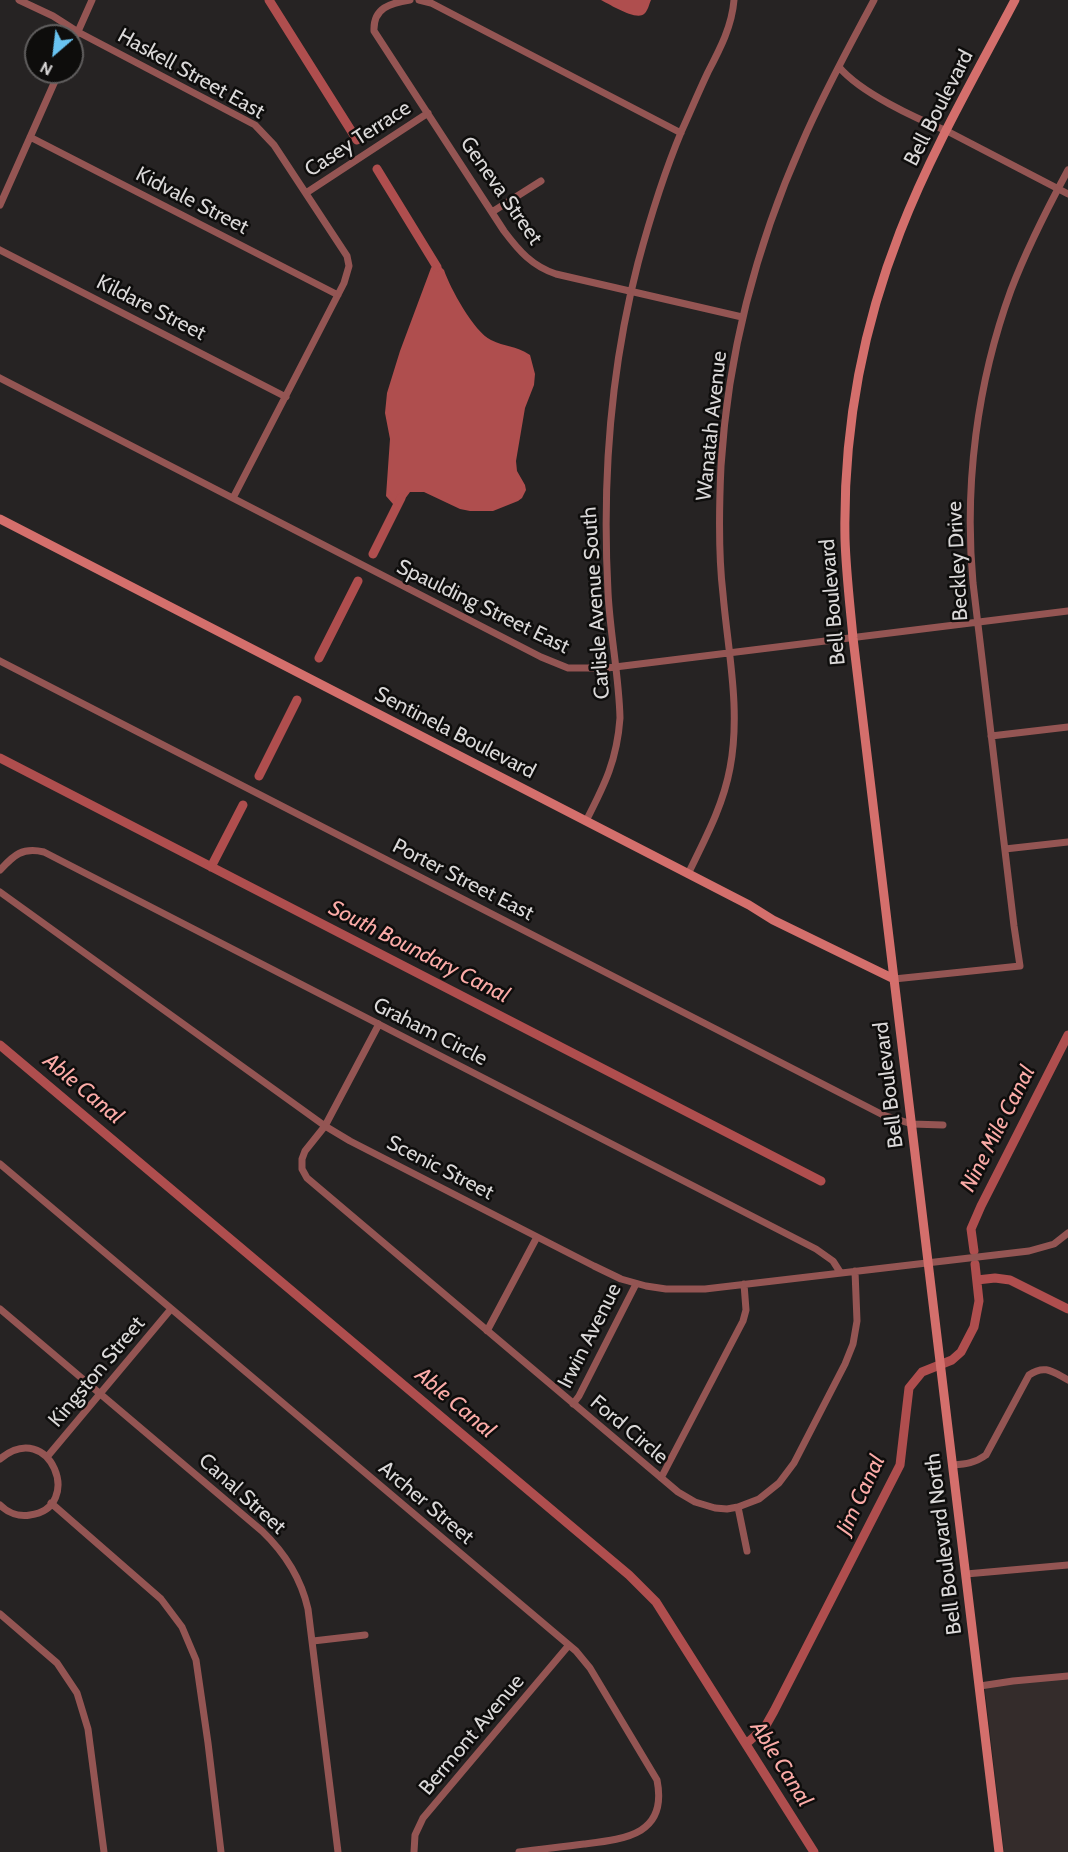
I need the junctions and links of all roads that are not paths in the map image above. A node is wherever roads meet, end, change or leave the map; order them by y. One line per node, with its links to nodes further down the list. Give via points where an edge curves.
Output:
1 (19, 0): 8 (street, Haskell Street East)
2 (92, 0): 9 (street)
3 (410, 0): 13 (street, Geneva Street, via 393,3 378,13 374,31)
4 (419, 0): 15 (street)
5 (734, 0): 15 (street, Carlisle Avenue South, via 727,33)
6 (874, 0): 11 (street, Wanatah Avenue)
7 (1015, 0): 14 (street, Bell Boulevard)
8 (66, 24)
9 (82, 24)
10 (84, 35): 20 (street, Haskell Street East, via 255,125 274,145)
11 (839, 67): 14 (street, via 863,88); 27 (street, Wanatah Avenue, via 778,200)
12 (54, 84): 16 (street)
13 (428, 113): 20 (street, Casey Terrace); 23 (street, Geneva Street)
14 (947, 131): 19 (street); 34 (street, Bell Boulevard, via 886,270 856,388 845,506)
15 (681, 133): 25 (street, Carlisle Avenue South)
16 (30, 137): 22 (street); 26 (street, Kidvale Street)
17 (1068, 170): 19 (street, Beckley Drive)
18 (541, 181): 23 (street)
19 (1058, 189): 21 (street); 33 (street, Beckley Drive, via 1011,290 982,399 969,511)
20 (306, 193): 26 (street, Haskell Street East, via 347,256 348,275)
21 (1068, 194)
22 (0, 205)
23 (492, 212): 25 (street, Geneva Street, via 517,249 537,266)
24 (0, 250): 29 (street, Kildare Street)
25 (632, 291): 27 (street, Geneva Street); 37 (street, Carlisle Avenue South, via 615,380 606,489 608,594)
26 (338, 295): 29 (street, Haskell Street East)
27 (742, 316): 35 (street, Wanatah Avenue, via 729,389 721,476 720,555)
28 (0, 378): 30 (street, Spaulding Street East)
29 (286, 397): 30 (street, Haskell Street East)
30 (233, 498): 37 (street, Spaulding Street East, via 559,665 598,669)
31 (0, 519): 40 (street, Sentinela Boulevard)
32 (1068, 611): 33 (street, Spaulding Street East)
33 (977, 623): 34 (street, Spaulding Street East); 39 (street, Beckley Drive)
34 (853, 638): 35 (street, Spaulding Street East); 46 (street, Bell Boulevard)
35 (730, 652): 37 (street, Spaulding Street East); 44 (street, Wanatah Avenue, via 734,706 730,767 718,809)
36 (0, 662): 48 (street, Porter Street East, via 883,1115)
37 (616, 666): 40 (street, Carlisle Avenue South, via 620,718 616,751 609,775)
38 (1068, 727): 39 (street)
39 (991, 736): 42 (street, Beckley Drive)
40 (586, 821): 44 (street, Sentinela Boulevard)
41 (1068, 842): 42 (street)
42 (1005, 849): 46 (street, Beckley Drive, via 1020,966)
43 (0, 870): 47 (street, Graham Circle, via 23,850 44,852)
44 (688, 874): 46 (street, Sentinela Boulevard)
45 (0, 892): 50 (street, Scenic Street)
46 (894, 979): 48 (street, Bell Boulevard)
47 (379, 1024): 50 (street); 57 (street, Graham Circle, via 816,1249 833,1261)
48 (912, 1124): 49 (street, Porter Street East); 52 (street, Bell Boulevard)
49 (943, 1125)
50 (325, 1126): 54 (street, Scenic Street); 62 (street, Ford Circle, via 302,1159 307,1178)
51 (0, 1164): 61 (street, Archer Street)
52 (924, 1231): 55 (street, Bell Boulevard North)
53 (1068, 1233): 55 (street, Scenic Street, via 1054,1244 1029,1251)
54 (537, 1237): 58 (street, Scenic Street); 62 (street)
55 (928, 1263): 56 (street, Scenic Street); 68 (street, Bell Boulevard North)
56 (855, 1270): 57 (street, Scenic Street); 71 (street, Ford Circle, via 857,1321 845,1364 787,1474 770,1492)
57 (840, 1272): 59 (street, Scenic Street)
58 (636, 1284): 59 (street, Scenic Street, via 686,1290); 65 (street, Irwin Avenue)
59 (744, 1284): 69 (street, via 743,1321)
60 (0, 1309): 64 (street, Canal Street)
61 (171, 1309): 64 (street, Kingston Street); 79 (street, Archer Street)
62 (487, 1331): 65 (street, Ford Circle)
63 (1068, 1380): 68 (street, via 1047,1369 1037,1369 1029,1375 986,1455 979,1461)
64 (100, 1394): 66 (street, Kingston Street); 78 (street, Canal Street, via 262,1531 281,1552 306,1598)
65 (573, 1404): 69 (street, Ford Circle)
66 (47, 1457): 67 (street, via 28,1448 17,1449); 70 (street, via 54,1464 59,1484)
67 (0, 1459)
68 (953, 1465): 75 (street, Bell Boulevard North)
69 (661, 1478): 71 (street, Ford Circle, via 695,1502 715,1508)
70 (51, 1503): 72 (street, via 34,1515 12,1514); 83 (street, via 161,1599 188,1637 199,1672)
71 (738, 1507): 73 (street)
72 (1, 1508)
73 (747, 1551)
74 (1068, 1565): 75 (street)
75 (966, 1574): 81 (street, Bell Boulevard North)
76 (0, 1614): 82 (street, via 57,1663 77,1693 86,1717)
77 (365, 1635): 78 (street)
78 (313, 1641): 84 (street, Canal Street)
79 (569, 1645): 85 (street, Bermont Avenue, via 423,1818 415,1835); 86 (street, Archer Street, via 590,1668 652,1770 659,1802 646,1827 628,1838)
80 (1068, 1676): 81 (street)
81 (980, 1686): 87 (street, Bell Boulevard North)
82 (104, 1852)
83 (221, 1852)
84 (338, 1852)
85 (414, 1852)
86 (519, 1852)
87 (999, 1852)

